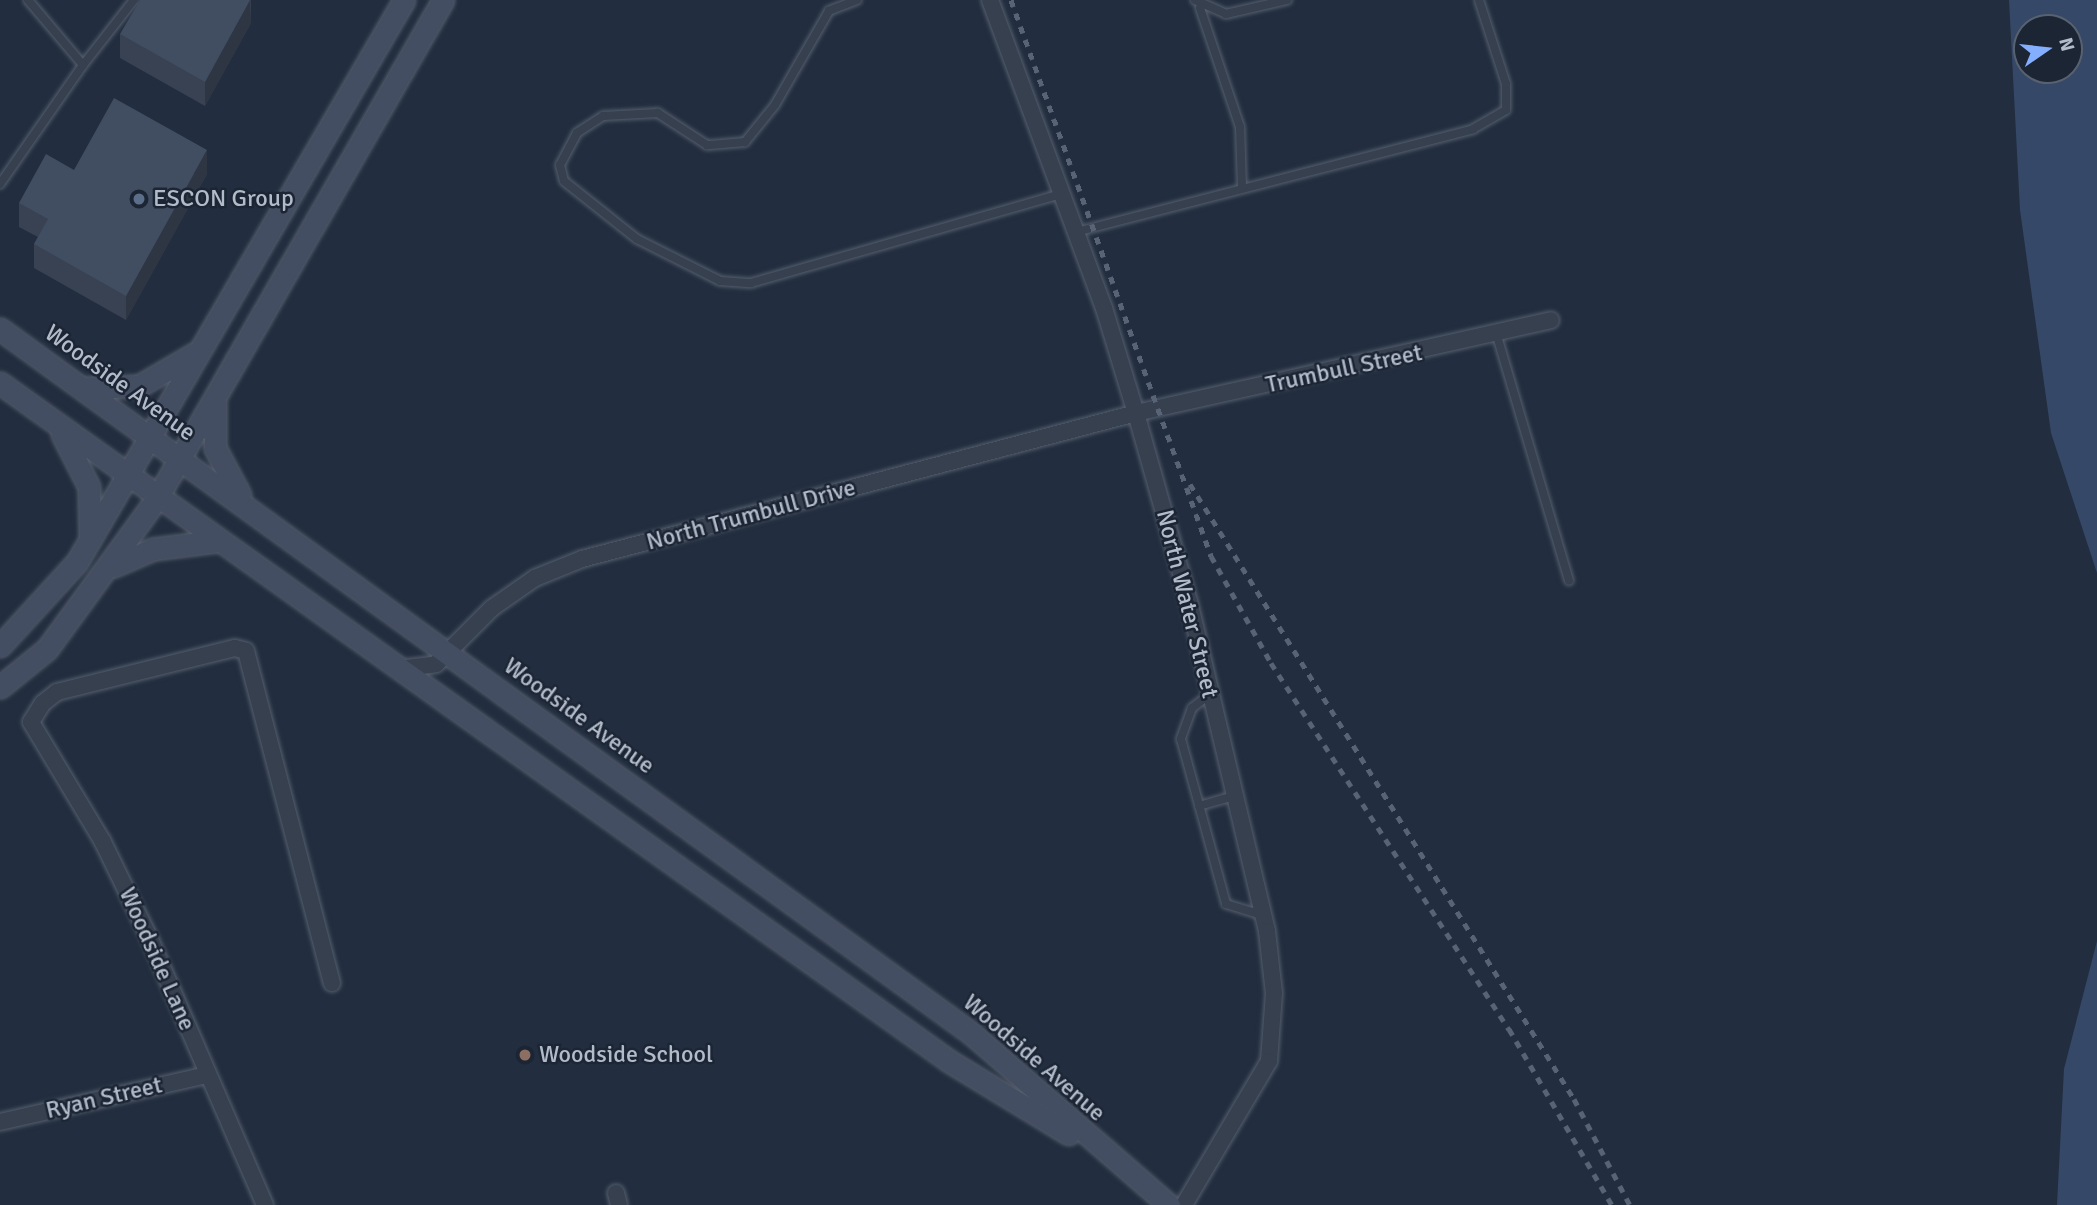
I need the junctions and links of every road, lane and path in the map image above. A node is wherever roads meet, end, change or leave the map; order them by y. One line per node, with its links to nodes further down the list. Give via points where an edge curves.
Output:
1 (28, 0): 10 (lane)
2 (134, 0): 10 (lane)
3 (404, 0): 18 (main road)
4 (443, 0): 21 (main road)
5 (857, 0): 13 (lane, via 829,10 775,106 745,142 707,145 658,113 603,116 577,133 560,165 564,181 637,239 720,281 751,283)
6 (990, 0): 13 (street, North Water Street)
7 (1287, 0): 9 (lane, via 1226,14)
8 (1479, 0): 12 (lane, via 1506,84 1506,110 1473,129)
9 (1198, 4): 12 (lane, via 1240,127)
10 (83, 65): 11 (lane)
11 (0, 184)
12 (1242, 187): 14 (lane)
13 (1062, 194): 14 (street, North Water Street)
14 (1076, 232): 22 (street, North Water Street)
15 (1551, 320): 17 (street, Trumbull Street)
16 (0, 328): 20 (main road, Woodside Avenue)
17 (1497, 336): 22 (street, Trumbull Street); 32 (lane)
18 (202, 349): 20 (main road, via 139,387); 24 (main road)
19 (0, 383): 23 (main road, Woodside Avenue)
20 (82, 388): 24 (main road, Woodside Avenue)
21 (216, 393): 25 (main road); 28 (main road, via 215,448 223,472)
22 (1136, 413): 34 (street, North Trumbull Drive, via 582,559 514,593); 37 (street, North Water Street)
23 (55, 423): 26 (main road, Woodside Avenue); 29 (main road, via 89,487)
24 (150, 437): 25 (main road, Woodside Avenue); 26 (main road)
25 (179, 458): 27 (main road); 28 (main road, Woodside Avenue)
26 (128, 476): 27 (main road, Woodside Avenue); 29 (main road)
27 (157, 498): 30 (main road, Woodside Avenue); 31 (main road)
28 (252, 511): 34 (main road, Woodside Avenue)
29 (89, 540): 33 (main road, via 37,611)
30 (216, 541): 31 (main road, via 153,549); 35 (main road, Woodside Avenue)
31 (112, 567): 36 (main road, via 47,649)
32 (1569, 581)
33 (0, 646)
34 (448, 653): 35 (street, North Trumbull Drive, via 436,664); 44 (main road, Woodside Avenue, via 972,1034)
35 (395, 670): 44 (main road, Woodside Avenue, via 949,1061)
36 (0, 687)
37 (1210, 694): 38 (street, North Water Street); 39 (lane, via 1192,708 1181,739)
38 (1234, 796): 39 (lane); 40 (street, North Water Street)
39 (1199, 806): 40 (lane, via 1226,904)
40 (1262, 915): 47 (street, North Water Street, via 1274,993 1269,1060)
41 (332, 983): 42 (street, Woodside Lane, via 246,650 235,648 57,692 31,722 103,842)
42 (207, 1075): 43 (street, Ryan Street); 45 (street, Woodside Lane)
43 (0, 1122)
44 (1114, 1162): 46 (main road, Woodside Avenue)
45 (265, 1205)
46 (1169, 1205)
47 (1184, 1205)

